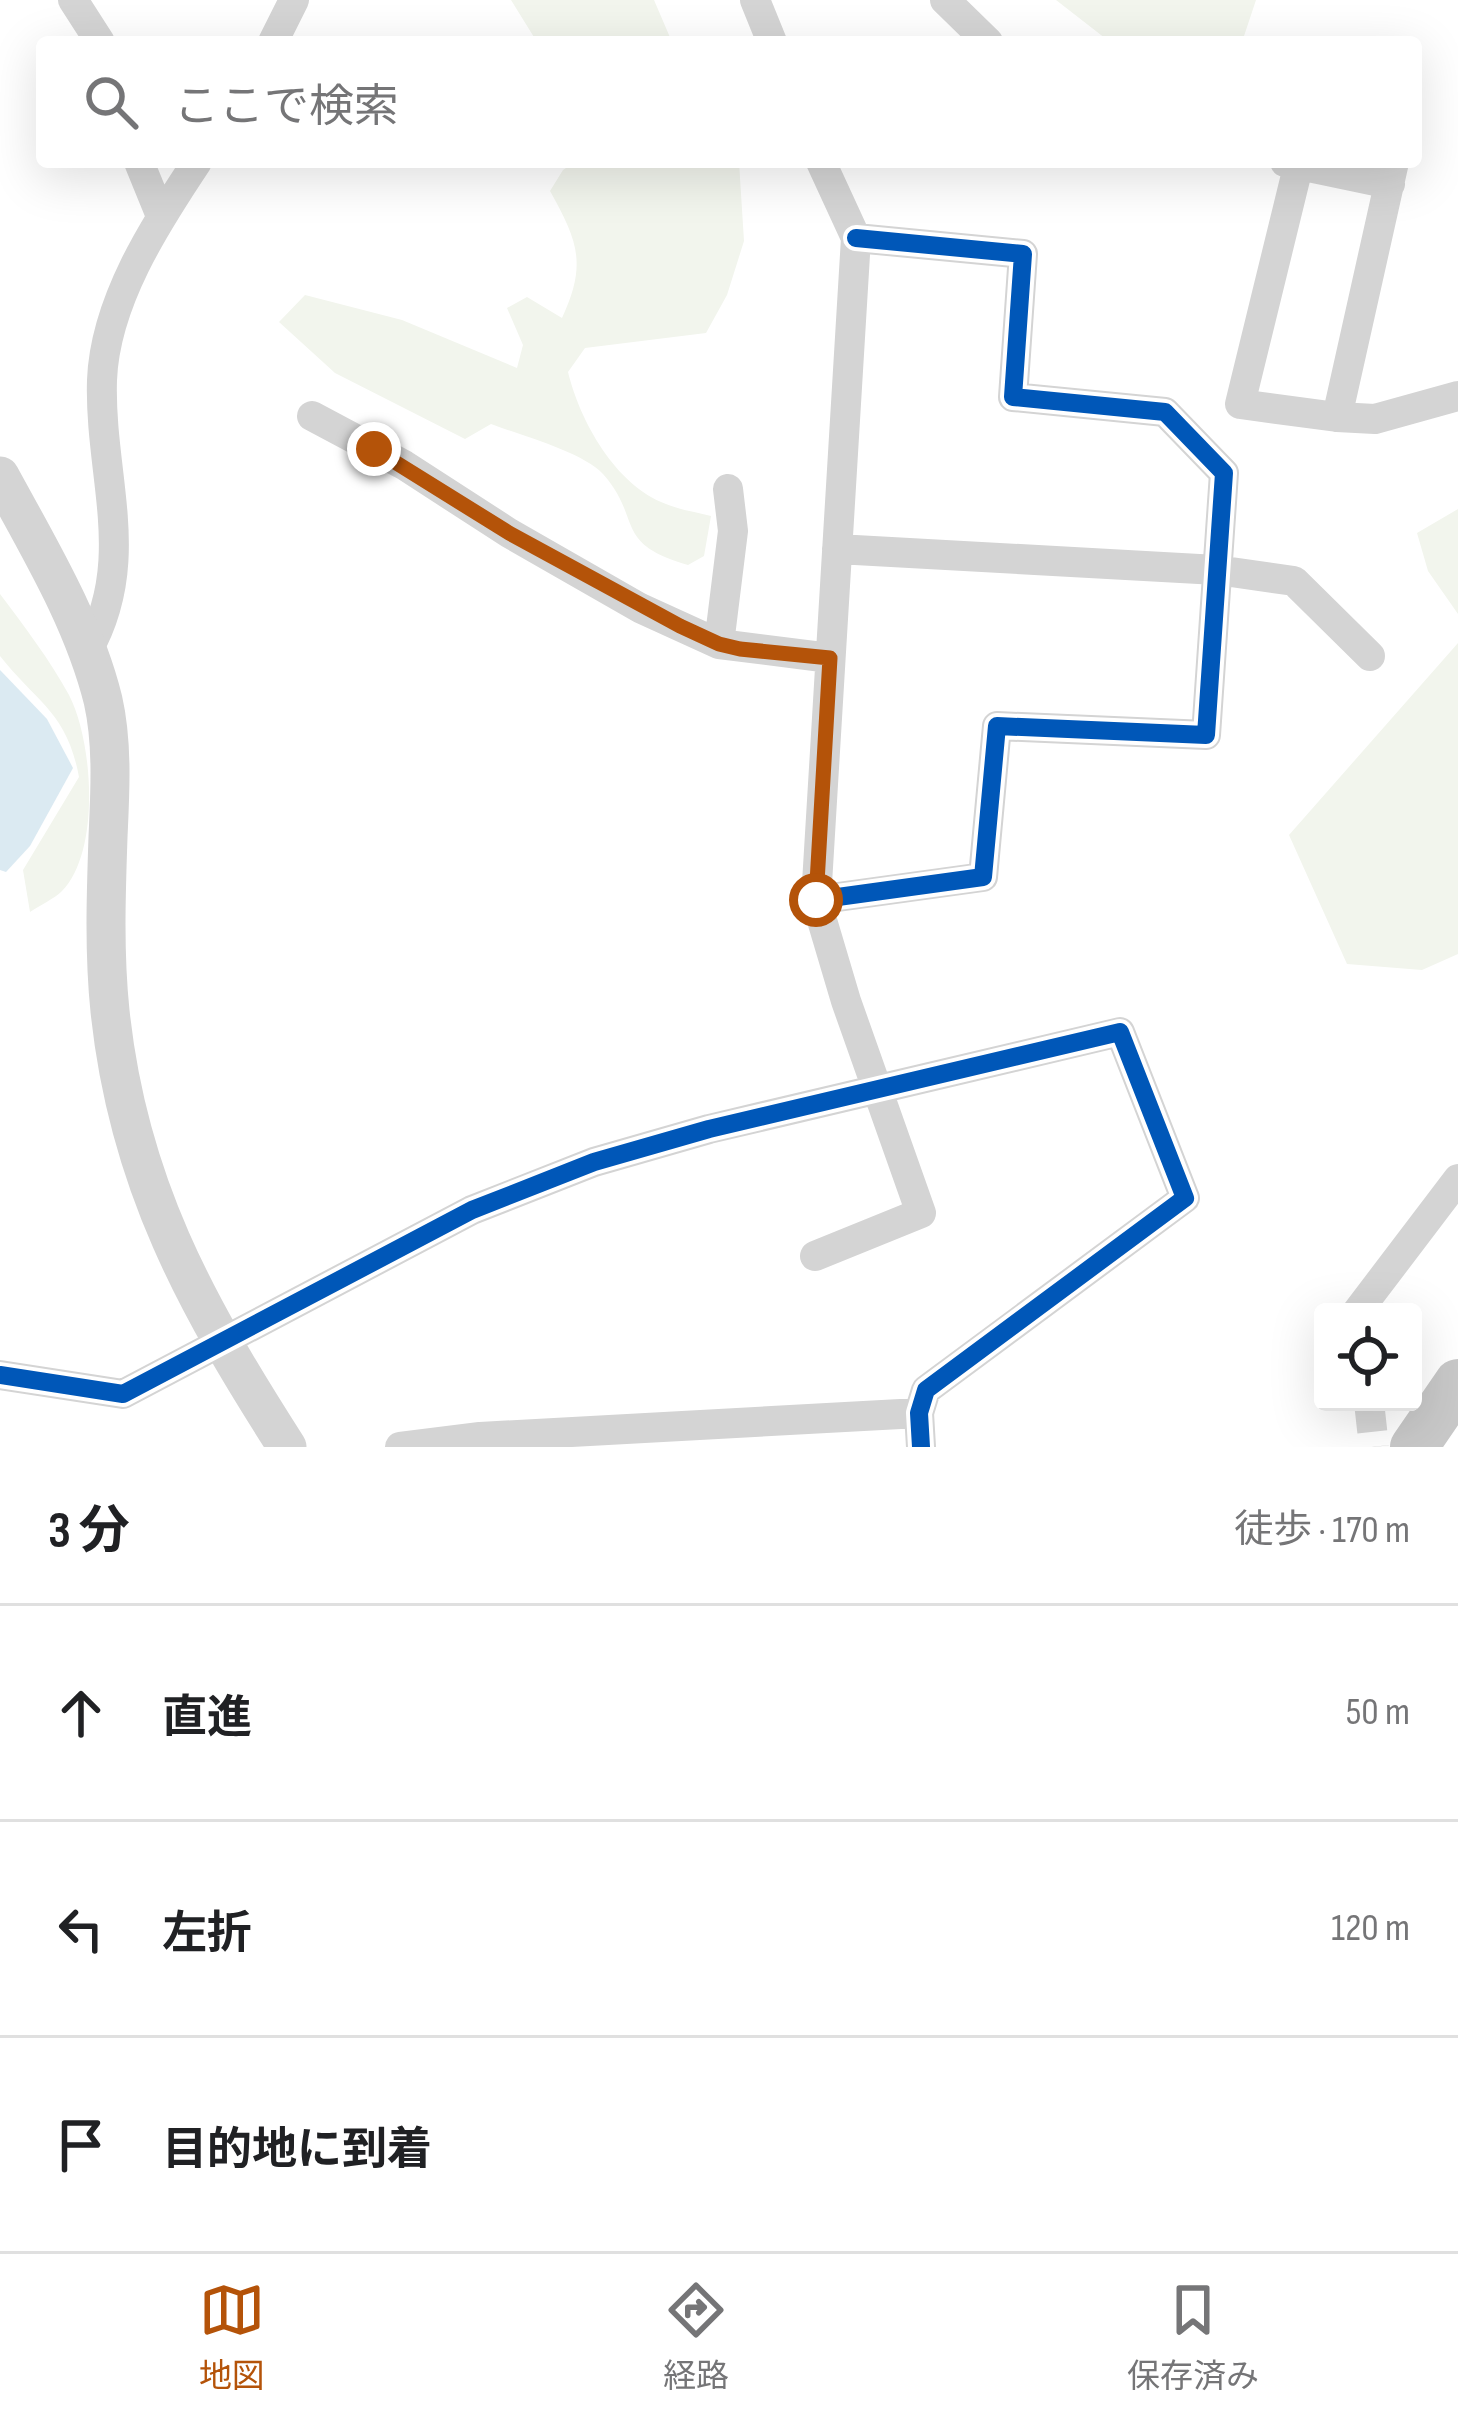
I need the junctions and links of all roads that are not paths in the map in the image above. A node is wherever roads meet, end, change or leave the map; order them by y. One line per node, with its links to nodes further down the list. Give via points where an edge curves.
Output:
1 (74, 0): 5 (street)
2 (294, 0): 6 (street)
3 (755, 0): 7 (street)
4 (945, 0): 8 (street)
5 (96, 36)
6 (275, 36)
7 (770, 36)
8 (982, 36)
9 (141, 168): 15 (street)
10 (193, 168): 15 (street)
11 (823, 168): 16 (street)
12 (1298, 168): 19 (street, via 1240,404)
13 (1346, 168): 14 (street)
14 (1392, 173): 19 (street)
15 (161, 216): 25 (street, via 116,314 102,376 116,564 103,625)
16 (856, 238): 22 (street); 23 (street, via 1023,254 1013,397 1165,412 1224,473)
17 (1458, 396): 19 (street, via 1375,418)
18 (312, 416): 24 (street, via 622,597)
19 (1337, 417)
20 (0, 476): 25 (street)
21 (728, 489): 24 (street, via 733,531)
22 (837, 549): 23 (street); 27 (street)
23 (1216, 570): 26 (street, via 1294,581); 28 (street, via 1206,735 997,726 983,877)
24 (719, 644): 27 (street)
25 (87, 652): 33 (street, via 106,722 106,935 124,1094 156,1212)
26 (1370, 656)
27 (830, 658): 28 (street)
28 (816, 900): 29 (street)
29 (877, 1089): 31 (street, via 921,1213); 33 (street, via 594,1162 472,1210); 36 (street, via 1120,1032 1185,1198 926,1390)
30 (1458, 1179): 32 (street)
31 (815, 1256)
32 (1364, 1303)
33 (219, 1341): 34 (street, via 123,1394); 38 (street)
34 (0, 1375)
35 (1458, 1383): 41 (main road)
36 (919, 1414): 37 (street); 40 (street)
37 (480, 1442): 39 (street)
38 (287, 1447)
39 (400, 1447)
40 (921, 1447)
41 (1414, 1447)

